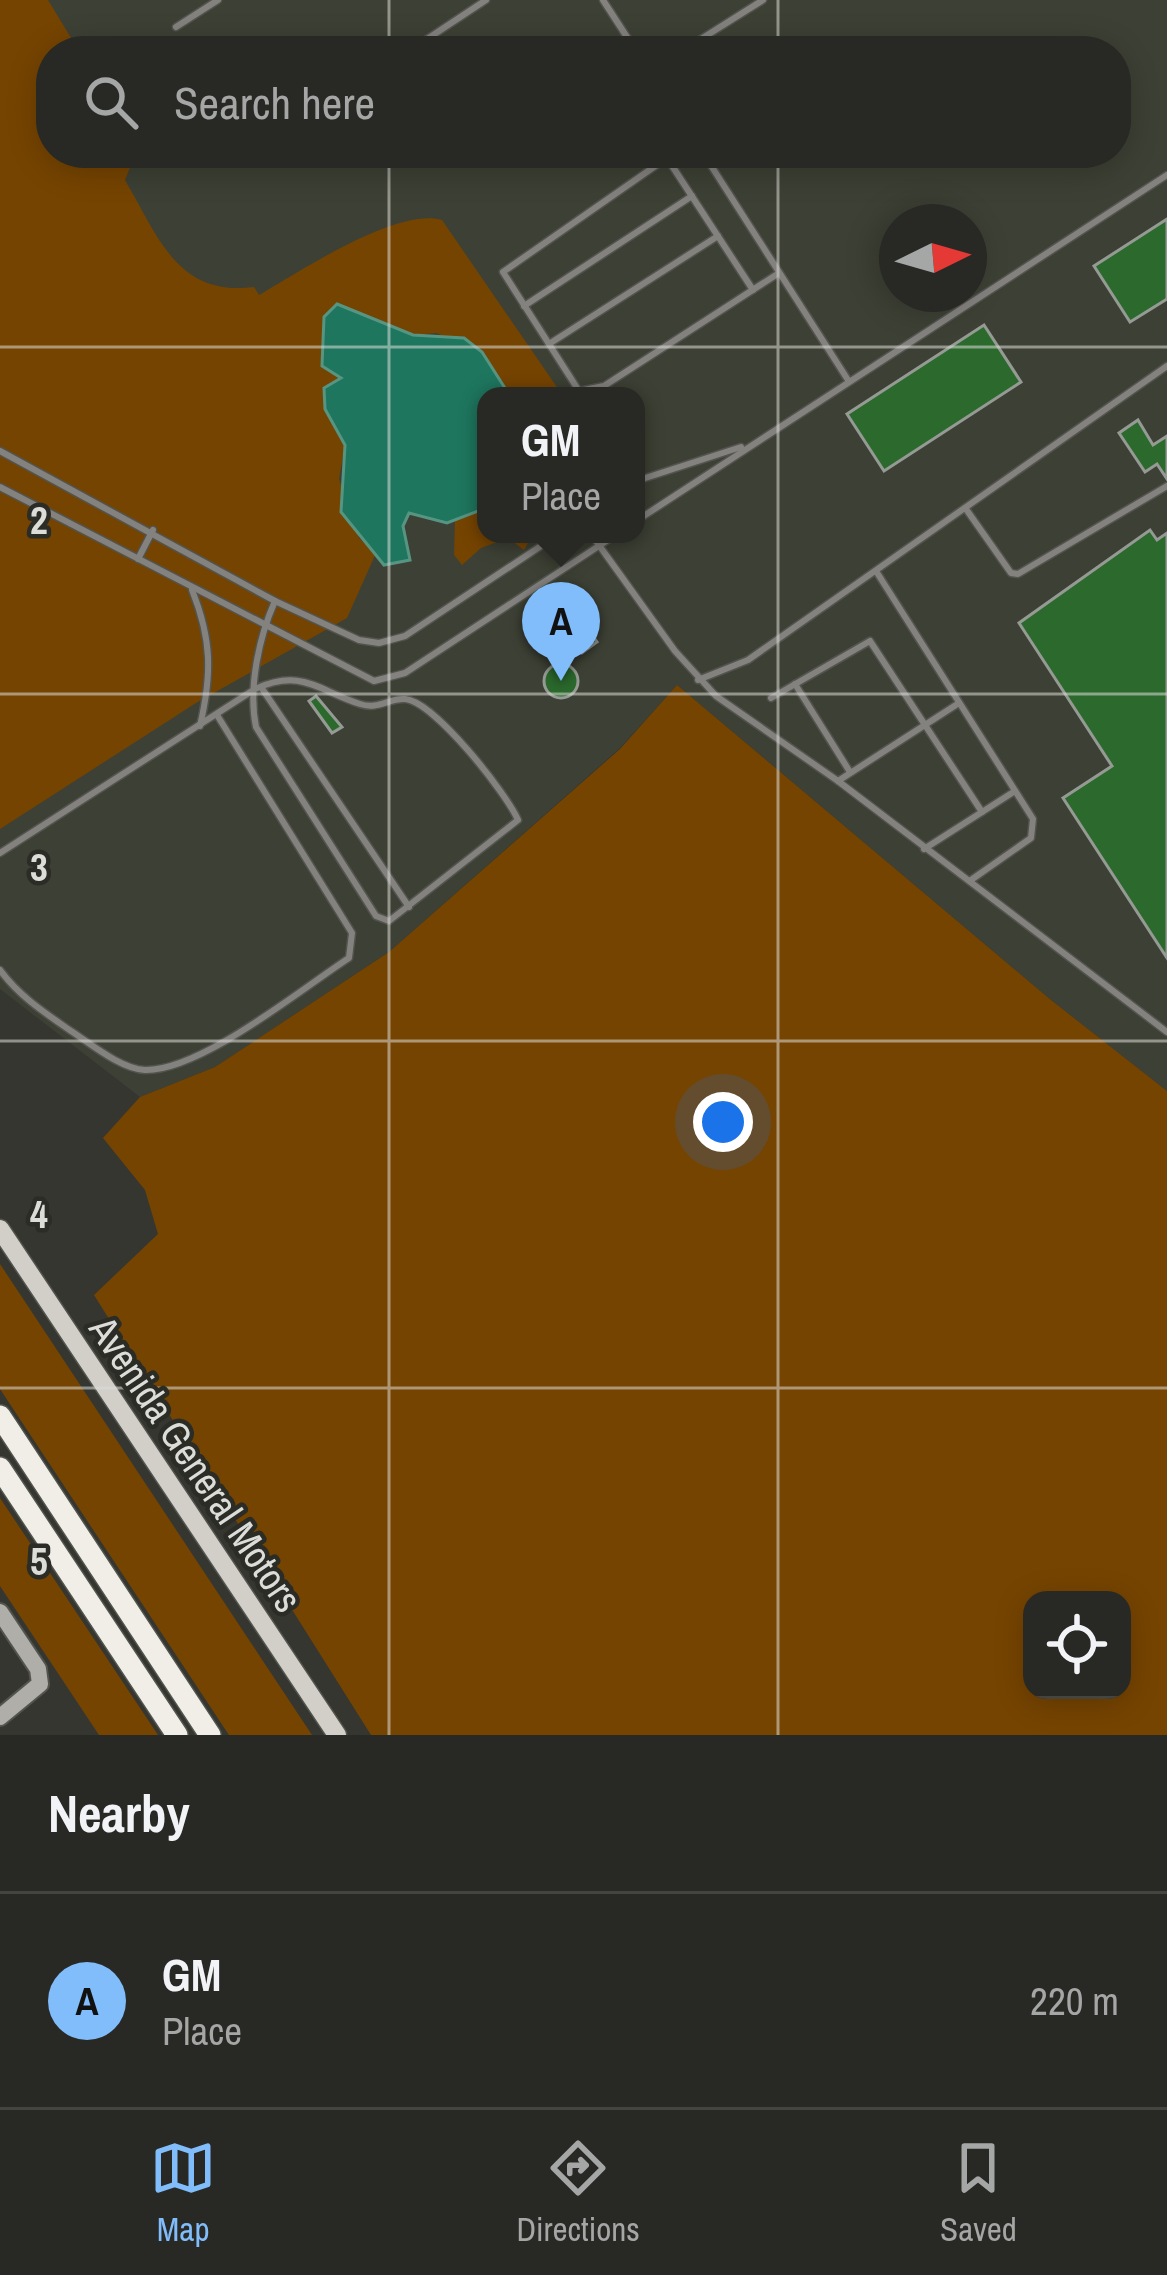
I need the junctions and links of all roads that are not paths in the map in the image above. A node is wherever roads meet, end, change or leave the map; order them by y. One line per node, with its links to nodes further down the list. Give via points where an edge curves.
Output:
1 (218, 0): 5 (lane)
2 (486, 0): 6 (lane)
3 (603, 0): 7 (lane)
4 (763, 0): 8 (lane)
5 (176, 27)
6 (432, 36)
7 (626, 36)
8 (706, 36)
9 (653, 168): 17 (lane, via 504,270)
10 (677, 168): 13 (lane)
11 (712, 168): 15 (lane)
12 (1167, 175): 20 (lane)
13 (692, 196): 14 (lane); 17 (lane)
14 (718, 236): 16 (lane); 18 (lane)
15 (779, 273): 16 (lane); 20 (lane)
16 (753, 290): 22 (lane)
17 (523, 307): 18 (lane)
18 (548, 344): 21 (lane)
19 (1167, 366): 28 (lane)
20 (848, 380): 23 (lane)
21 (576, 387)
22 (598, 387)
23 (750, 443): 25 (lane); 29 (lane)
24 (0, 451): 30 (lane)
25 (645, 478)
26 (1167, 486): 28 (lane, via 1018,574)
27 (0, 487): 35 (lane)
28 (966, 509): 36 (lane)
29 (645, 515)
30 (153, 530): 35 (lane); 38 (lane)
31 (545, 543): 38 (lane, via 405,636 379,643)
32 (598, 543): 34 (lane)
33 (604, 543): 34 (lane)
34 (600, 546): 39 (lane, via 388,680 374,681); 40 (lane)
35 (138, 559): 37 (lane)
36 (876, 571): 40 (lane, via 748,660); 44 (lane)
37 (191, 587): 39 (lane); 47 (lane, via 212,650)
38 (275, 601): 39 (lane)
39 (264, 627): 42 (lane)
40 (698, 680): 49 (lane)
41 (795, 684): 43 (lane); 46 (lane, via 870,641); 48 (lane)
42 (258, 688): 45 (lane); 55 (lane); 55 (lane, via 256,727 376,916 389,921); 55 (lane, via 279,678 376,707 406,699 435,715 518,815)
43 (771, 698)
44 (959, 703): 46 (lane); 50 (lane)
45 (217, 715): 47 (lane); 56 (lane, via 352,933 350,958 202,1052 149,1070 58,1022)
46 (926, 724): 48 (lane); 51 (lane)
47 (200, 726): 53 (lane)
48 (850, 773): 49 (lane)
49 (838, 781): 52 (lane)
50 (1015, 791): 51 (lane); 54 (lane, via 1033,819 1031,838)
51 (982, 812): 52 (lane)
52 (924, 849): 54 (lane)
53 (0, 853)
54 (971, 880): 57 (lane)
55 (409, 908)
56 (0, 970)
57 (1167, 1032)
58 (0, 1229): 65 (main road, Avenida General Motors)
59 (0, 1416): 64 (highway)
60 (0, 1468): 63 (highway)
61 (0, 1612): 62 (street, via 40,1684)
62 (0, 1717)
63 (177, 1735)
64 (210, 1735)
65 (337, 1735)

